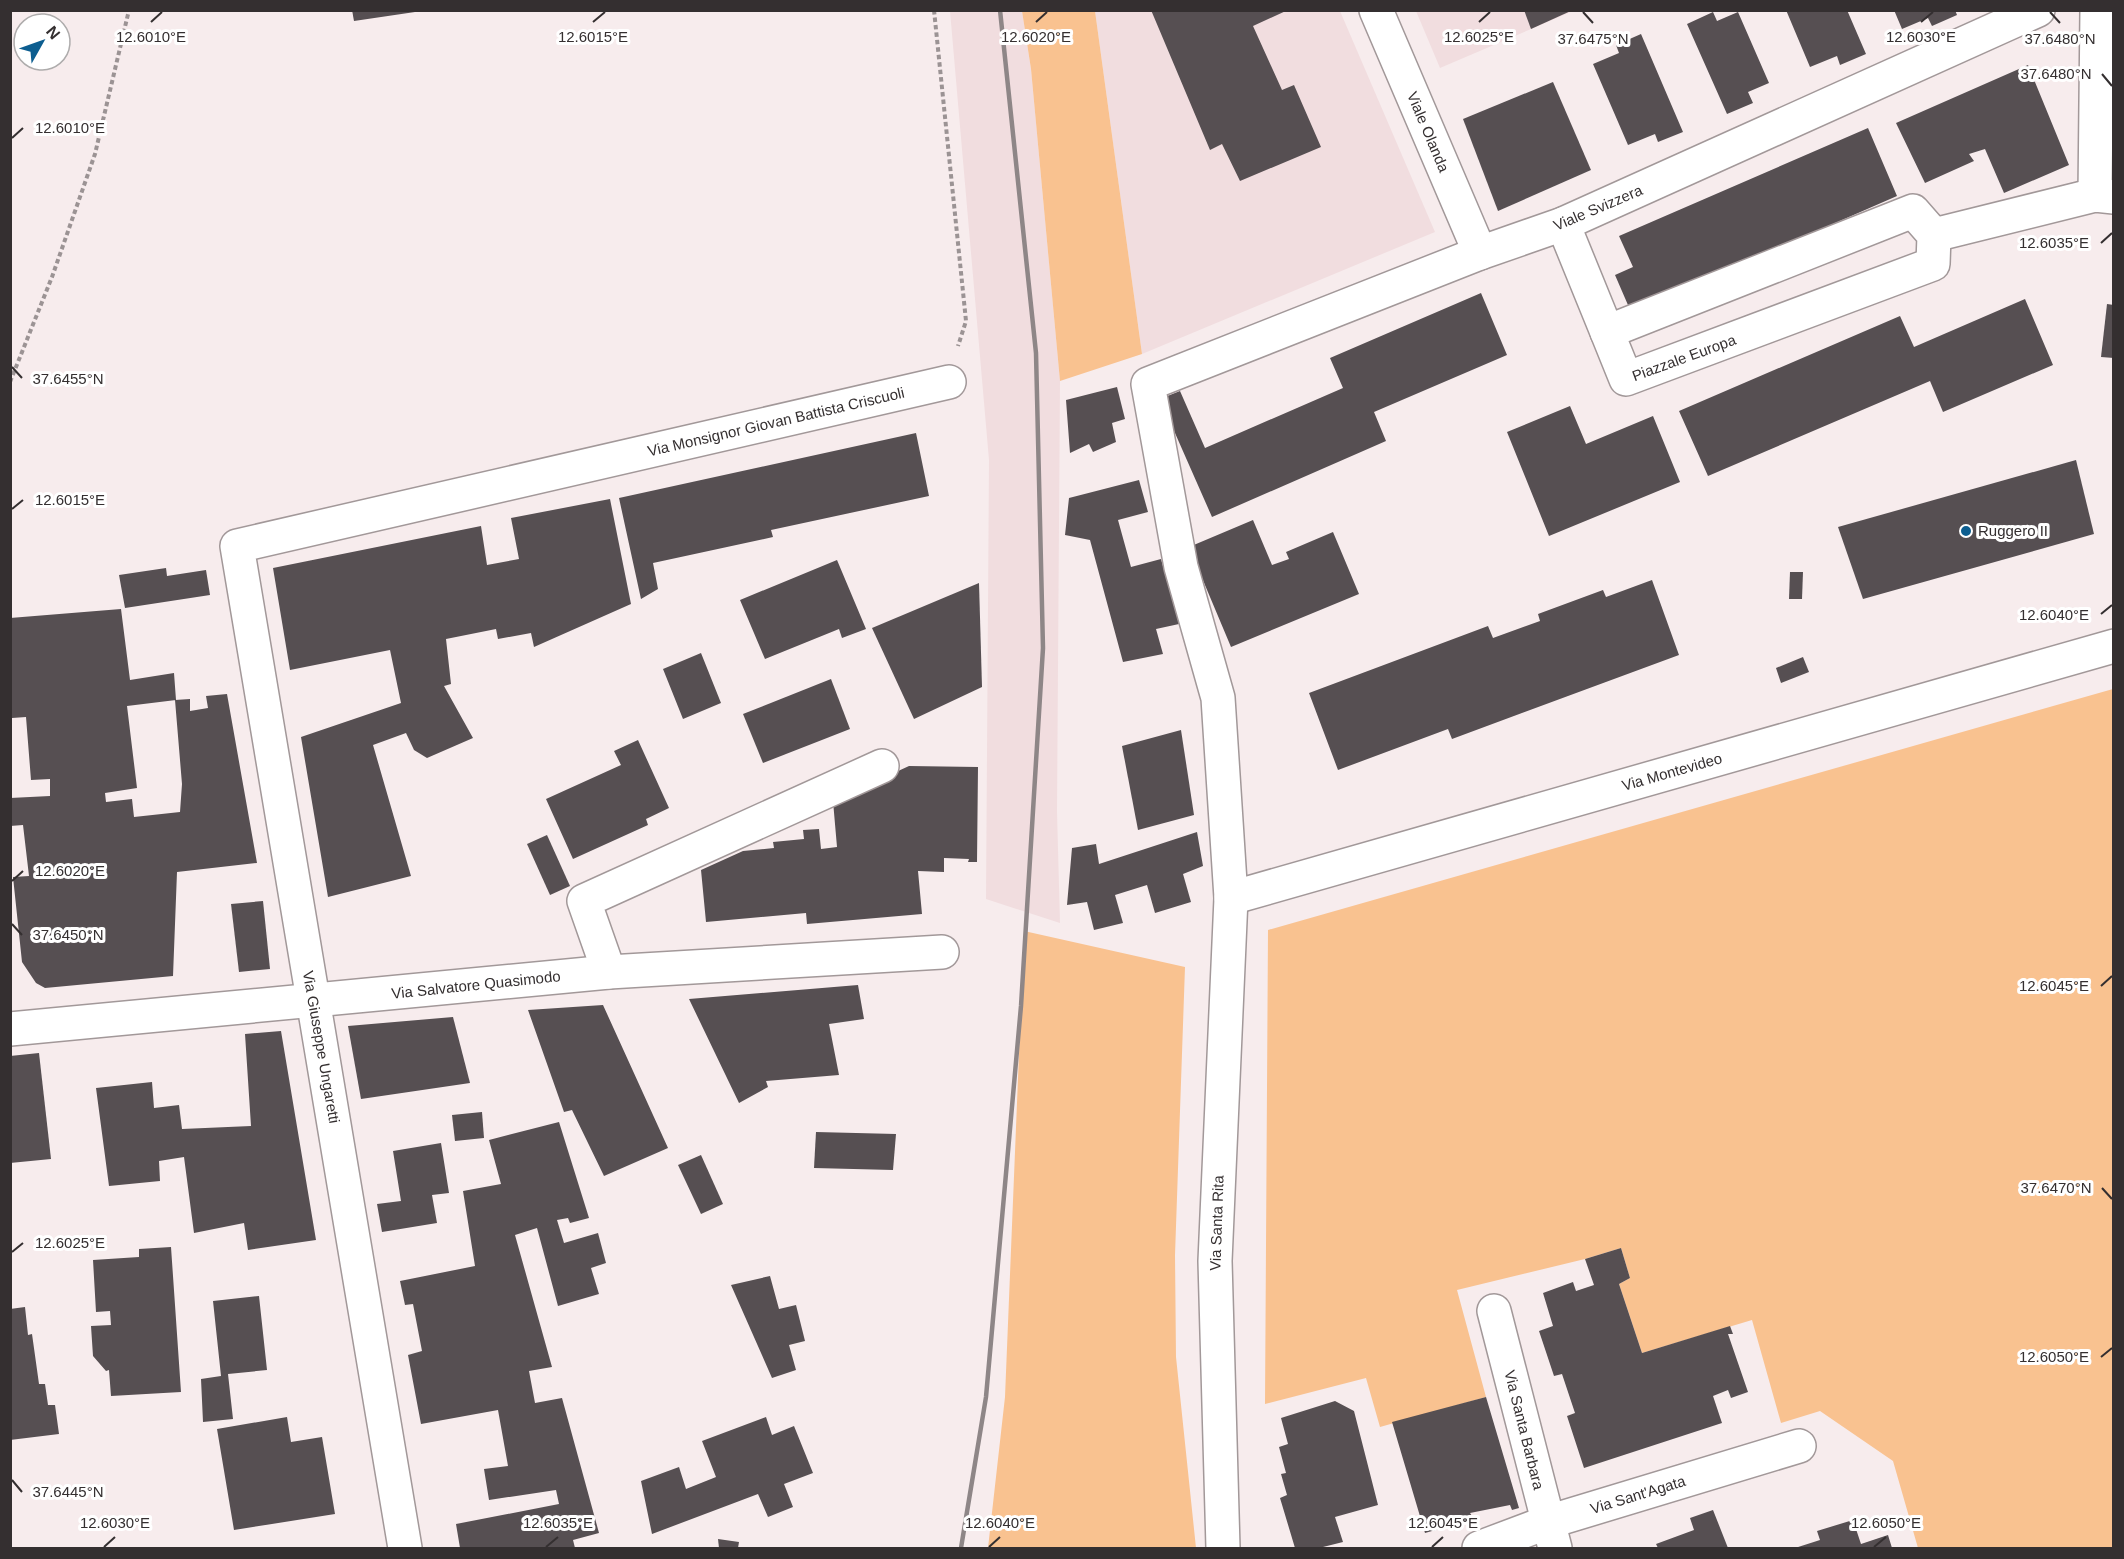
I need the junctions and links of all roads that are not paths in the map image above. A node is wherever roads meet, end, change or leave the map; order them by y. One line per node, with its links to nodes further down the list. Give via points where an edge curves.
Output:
1 (1376, 10): 7 (street, Viale Olanda)
2 (2038, 10): 5 (street, Viale Svizzera)
3 (2097, 10): 4 (street)
4 (2104, 196): 6 (street)
5 (1563, 224): 7 (street, Viale Svizzera); 8 (street)
6 (1934, 236): 8 (street, via 1913,211); 8 (street, Piazzale Europa, via 1933,264 1626,380)
7 (1480, 253): 10 (street, Viale Svizzera)
8 (1606, 332)
9 (949, 382): 11 (street, Via Monsignor Giovan Battista Criscuoli)
10 (1148, 384): 14 (street, Via Santa Rita, via 1181,567 1218,698)
11 (237, 546): 17 (street, Via Giuseppe Ungaretti)
12 (2114, 646): 14 (street, Via Montevideo)
13 (882, 766): 16 (street, via 584,901)
14 (1231, 898): 23 (street, Via Santa Rita, via 1215,1261)
15 (942, 952): 16 (street, Via Salvatore Quasimodo)
16 (609, 972): 17 (street, Via Salvatore Quasimodo)
17 (313, 1001): 18 (street, Via Salvatore Quasimodo); 22 (street, Via Giuseppe Ungaretti)
18 (10, 1029)
19 (1494, 1311): 21 (street, Via Santa Barbara)
20 (1799, 1446): 21 (street, Via Sant'Agata)
21 (1551, 1535): 24 (street, Via Sant'Agata)
22 (405, 1548)
23 (1223, 1548)
24 (1479, 1548)

